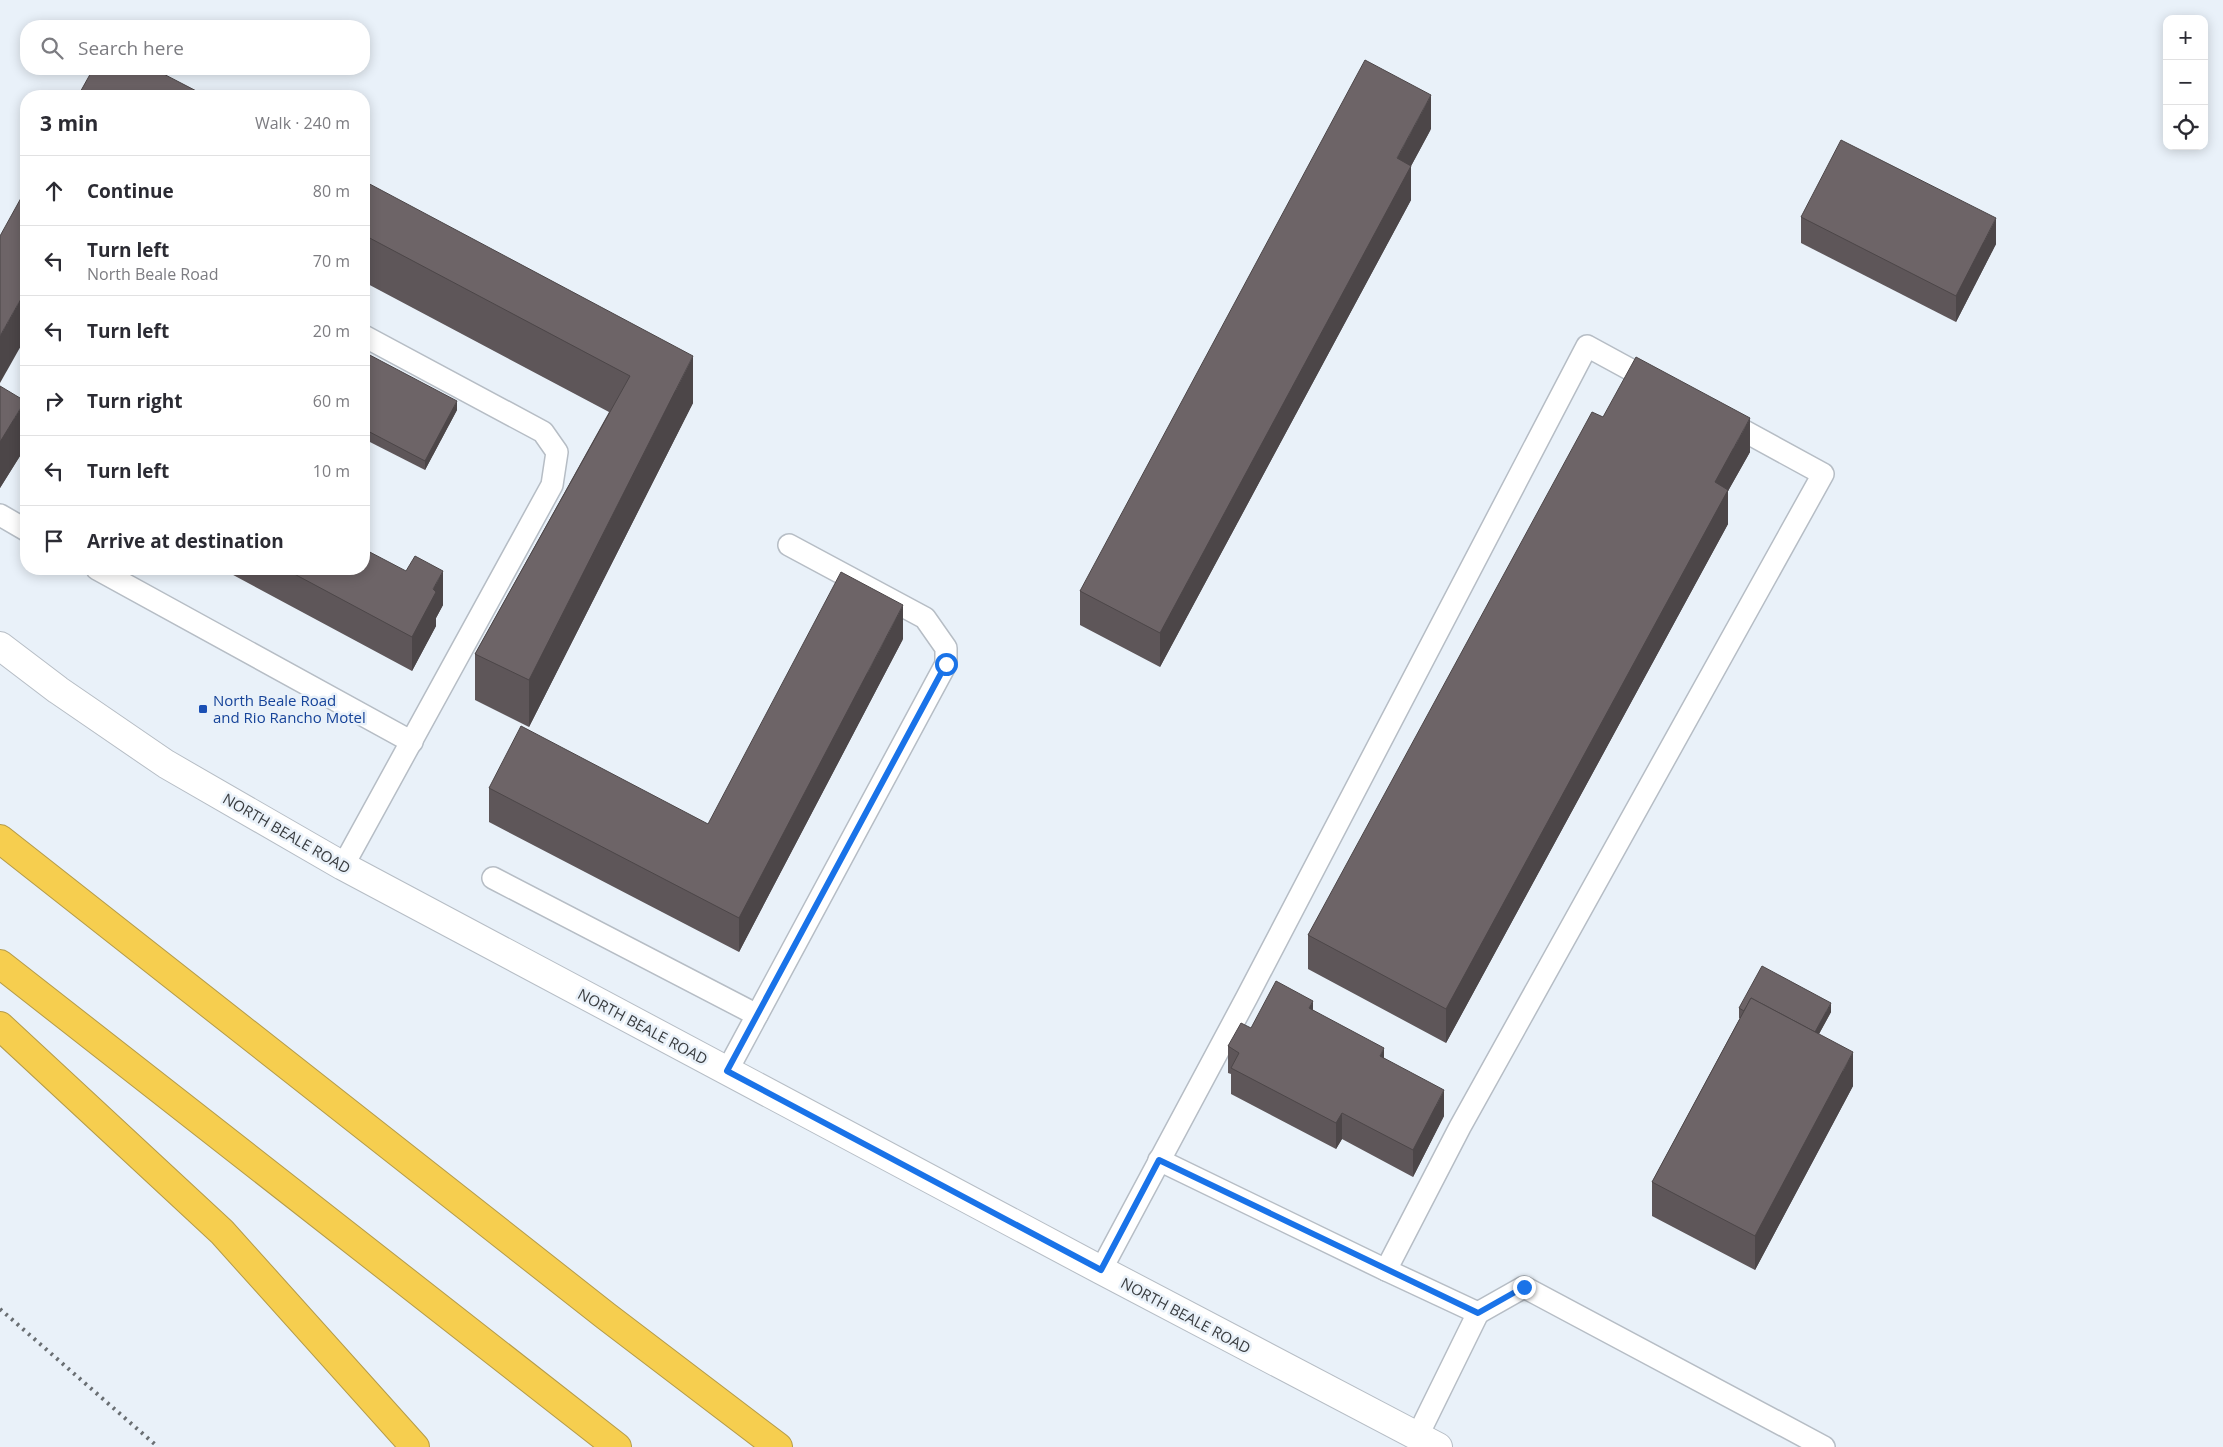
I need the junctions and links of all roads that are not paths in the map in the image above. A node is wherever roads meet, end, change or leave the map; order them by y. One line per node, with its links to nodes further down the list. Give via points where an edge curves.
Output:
1 (370, 339): 9 (lane, via 543,432 556,452 552,485)
2 (1674, 393): 17 (lane, via 1587,346)
3 (1709, 412): 19 (lane, via 1823,474 1460,1126)
4 (0, 515): 5 (lane)
5 (20, 527)
6 (789, 545): 14 (lane, via 926,618 946,648 946,664)
7 (108, 575): 9 (lane)
8 (0, 646): 11 (main road, NORTH BEALE ROAD, via 166,764)
9 (412, 742): 11 (lane)
10 (0, 839): 24 (highway, via 598,1310)
11 (344, 866): 16 (main road, NORTH BEALE ROAD)
12 (493, 878): 14 (lane)
13 (0, 964): 23 (highway)
14 (757, 1015): 16 (lane)
15 (0, 1026): 22 (highway, via 222,1232)
16 (727, 1071): 18 (main road, NORTH BEALE ROAD)
17 (1159, 1160): 18 (lane); 19 (lane)
18 (1101, 1270): 21 (main road, NORTH BEALE ROAD)
19 (1386, 1270): 20 (lane)
20 (1478, 1313): 21 (lane); 25 (lane, via 1524,1287)
21 (1427, 1442)
22 (416, 1447)
23 (617, 1447)
24 (778, 1447)
25 (1824, 1447)

